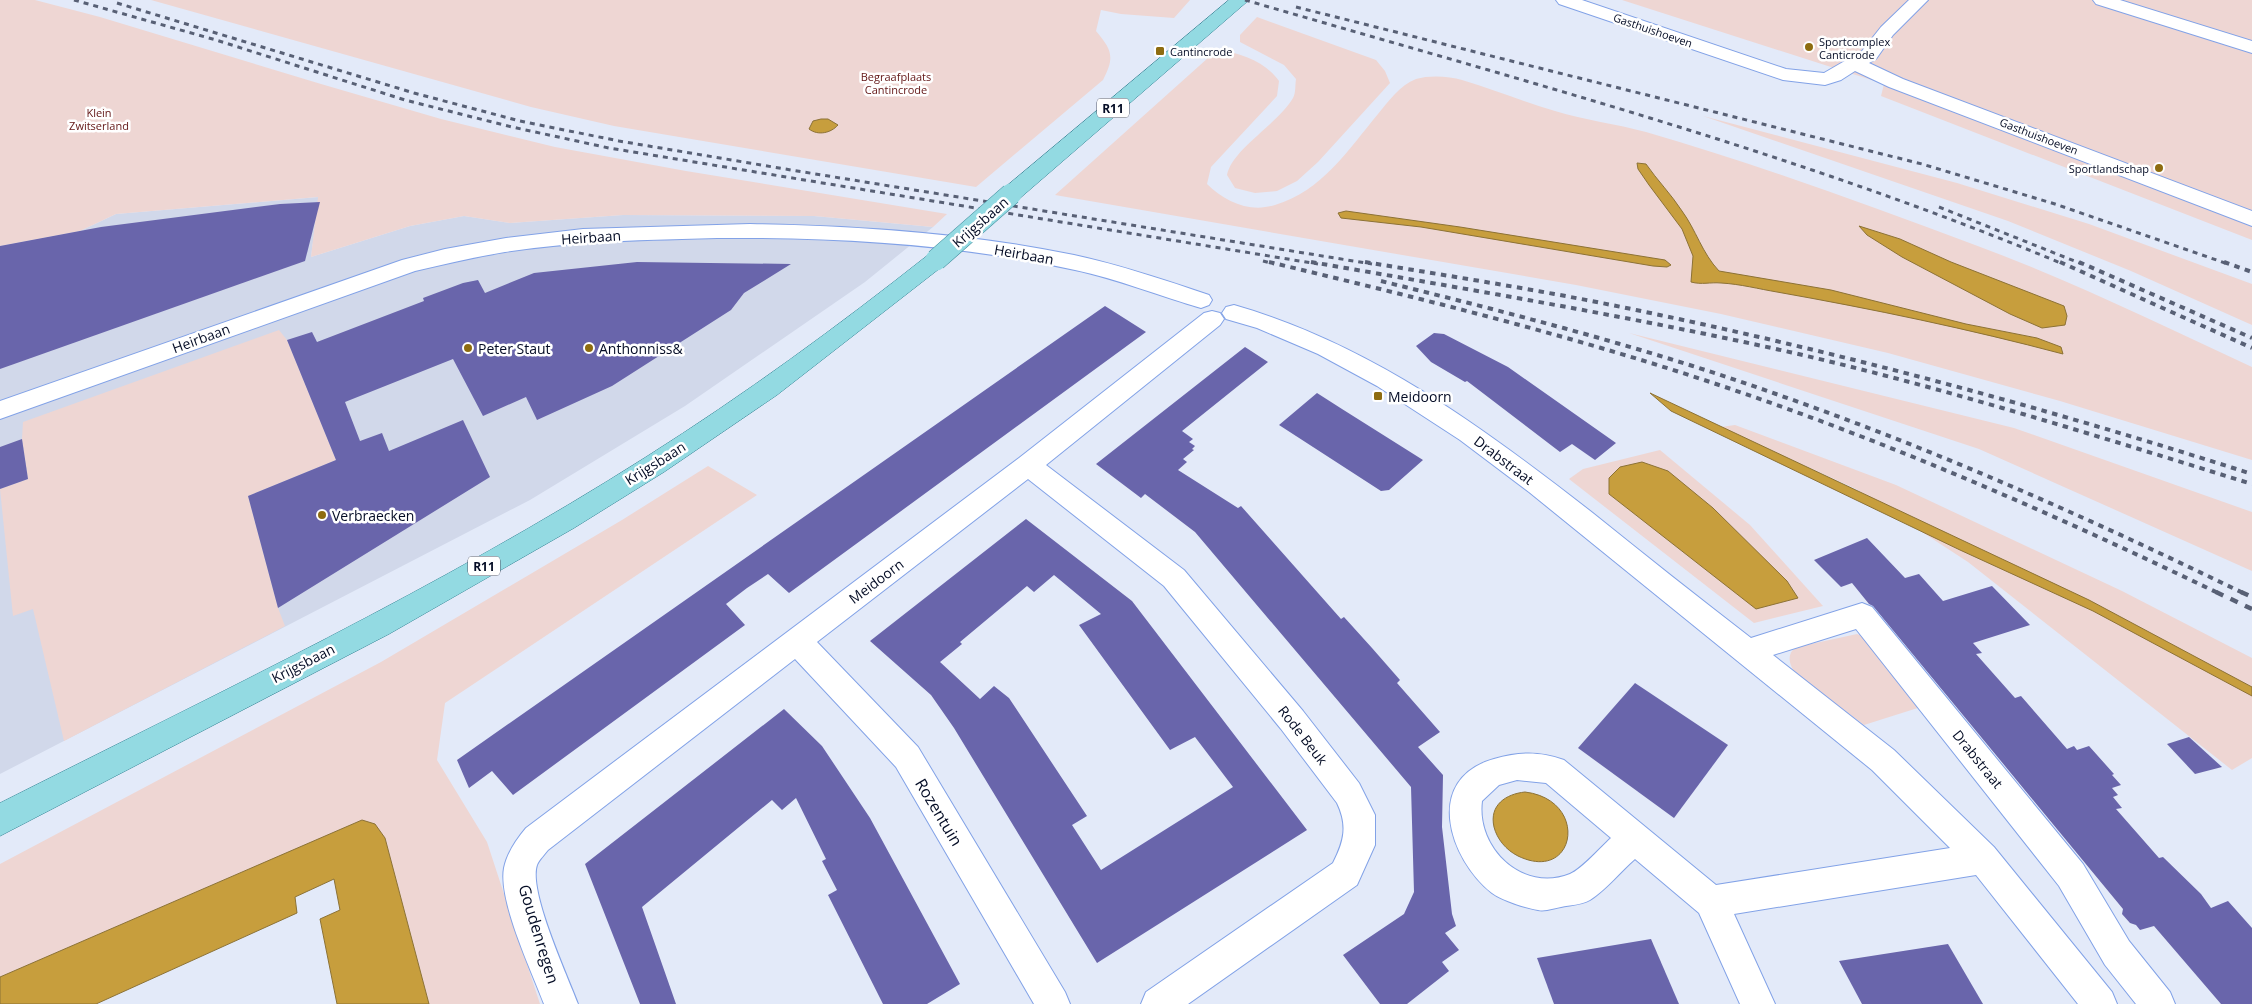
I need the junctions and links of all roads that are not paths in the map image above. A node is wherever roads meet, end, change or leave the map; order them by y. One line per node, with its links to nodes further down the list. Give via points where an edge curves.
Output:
1 (1240, 0): 13 (main road, Krijgsbaan / R11, bridge, via 936,260 743,407 563,520 401,613)
2 (1565, 0): 6 (street, Gasthuishoeven, via 1783,74 1825,79)
3 (1919, 0): 6 (street, Gasthuishoeven, via 1887,31 1869,55)
4 (2102, 0): 5 (street)
5 (2252, 47)
6 (1855, 64): 7 (street, Gasthuishoeven, via 1896,83)
7 (2252, 219)
8 (1216, 311): 9 (street, Heirbaan, via 1154,282 1071,262 968,244 778,231 586,236 480,249 410,265); 10 (street, Meidoorn); 12 (street, Drabstraat, via 1263,321 1315,344 1438,413 1495,452)
9 (0, 410)
10 (1028, 465): 11 (street, Meidoorn); 20 (street, Rode Beuk, via 1174,578 1292,720 1348,793 1359,815 1359,845 1345,874)
11 (796, 641): 15 (street, Meidoorn); 19 (street, Rozentuin, via 907,757)
12 (1748, 651): 16 (street, Drabstraat, via 1883,760); 23 (street, Drabstraat, via 1862,615 2072,875 2117,953)
13 (0, 820)
14 (1634, 838): 14 (street, via 1553,770 1516,766 1490,774 1467,794 1464,818 1477,855 1505,883 1540,895 1579,888); 17 (street)
15 (537, 839): 18 (street, Goudenregen, via 524,855 520,872 523,896)
16 (1983, 858): 17 (street); 22 (street, Drabstraat)
17 (1711, 902): 21 (street)
18 (561, 1004)
19 (1053, 1004)
20 (1158, 1004)
21 (1758, 1004)
22 (2100, 1004)
23 (2158, 1004)

